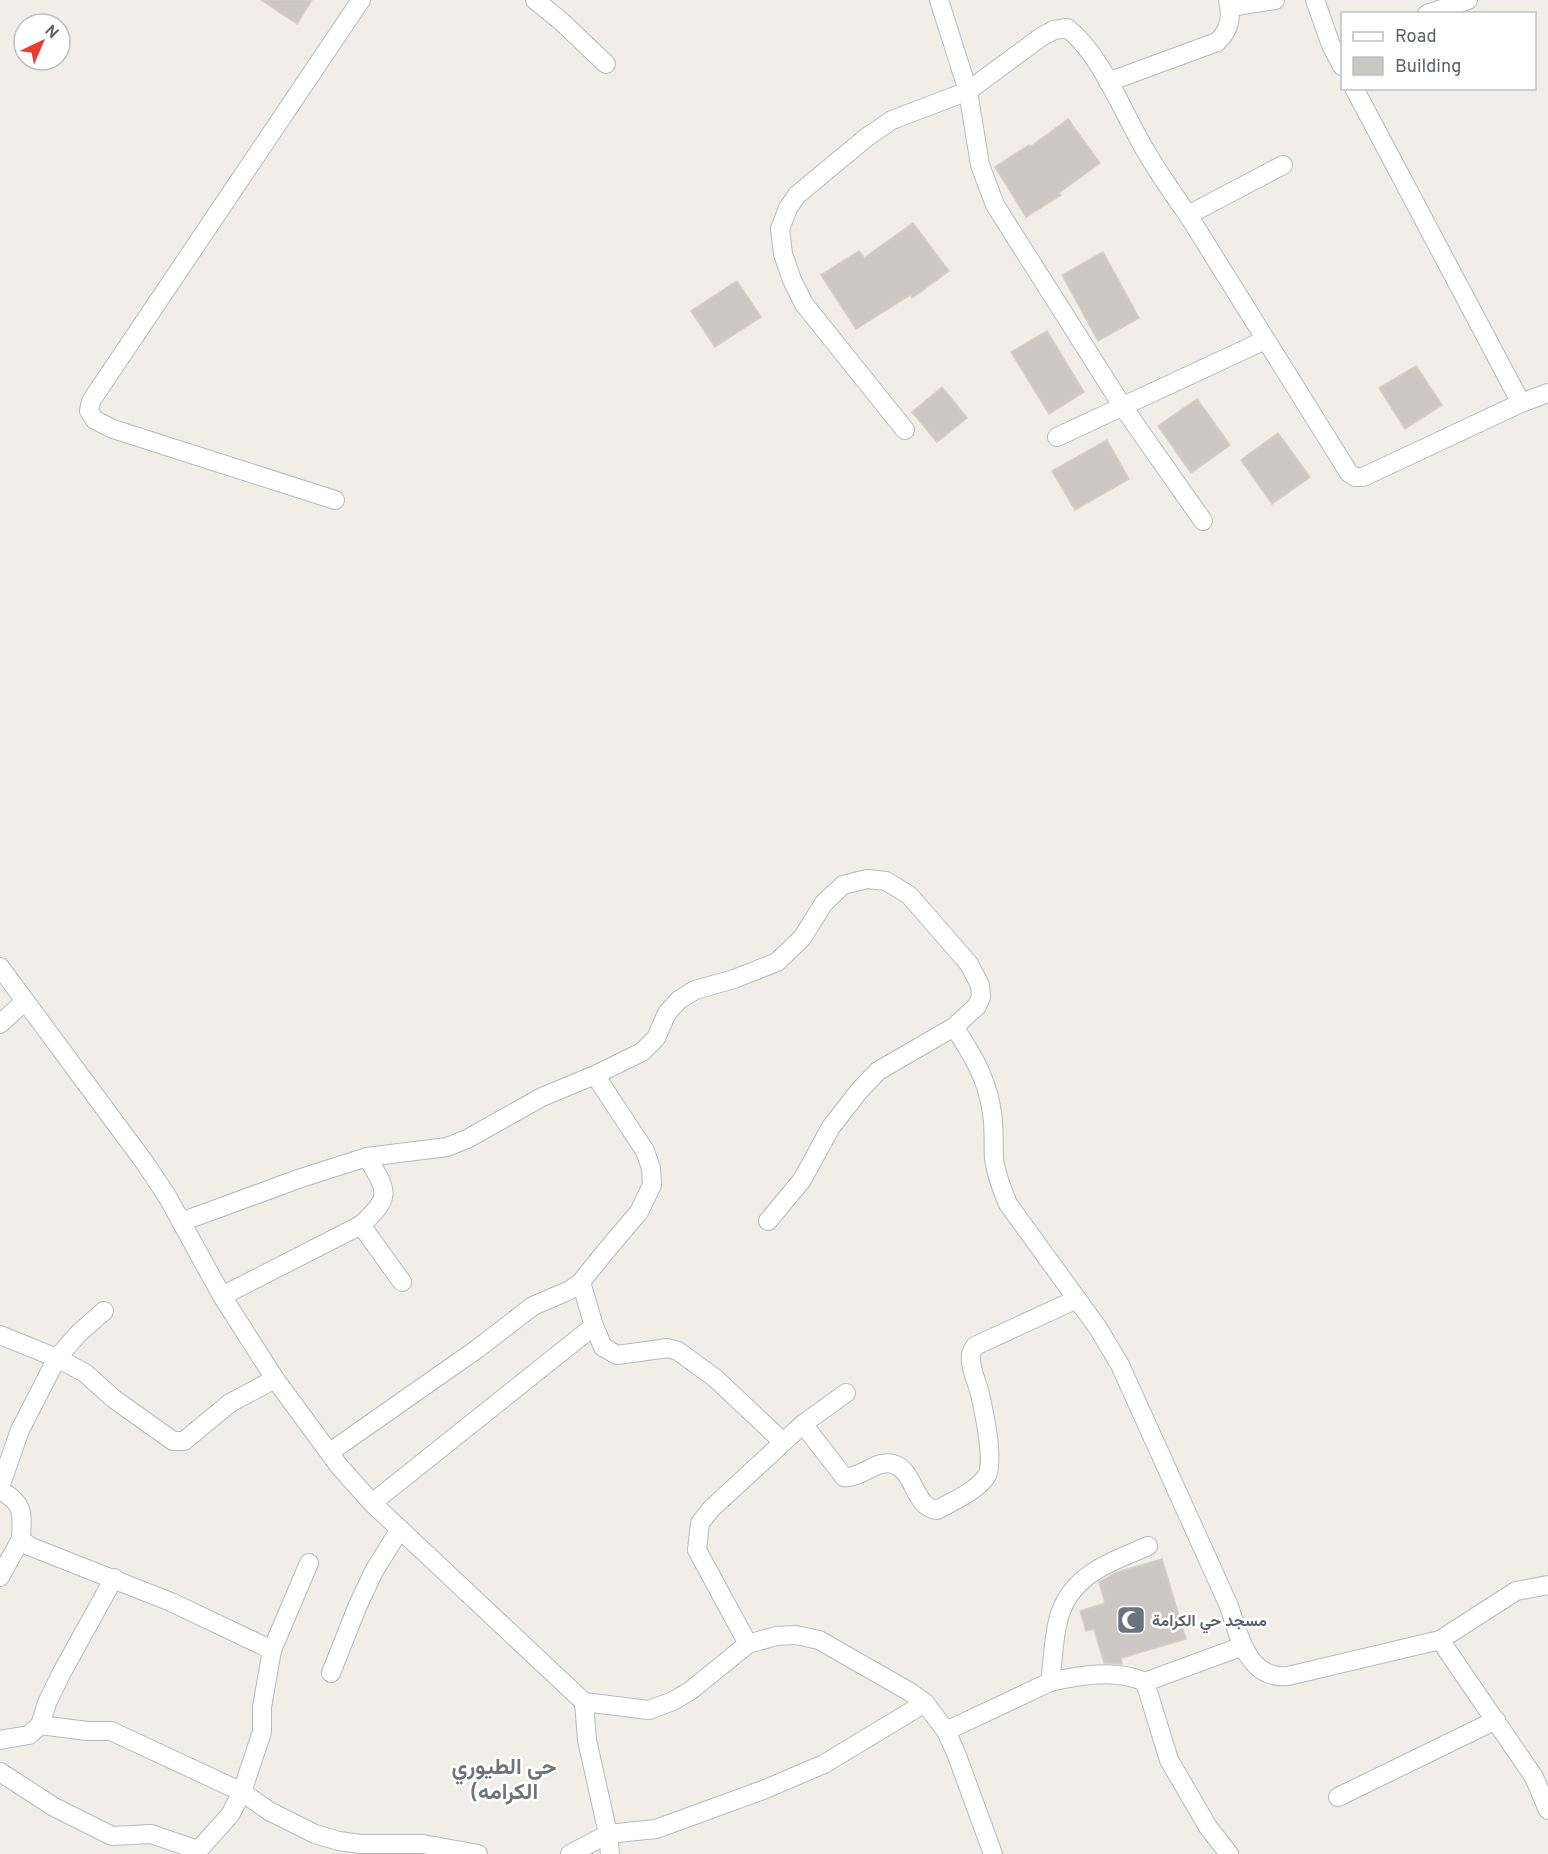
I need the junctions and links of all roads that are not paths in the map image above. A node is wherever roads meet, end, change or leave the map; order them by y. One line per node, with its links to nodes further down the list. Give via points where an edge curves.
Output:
1 (361, 0): 23 (street, via 91,401 89,411 95,420 113,429)
2 (535, 0): 11 (street)
3 (939, 0): 14 (street)
4 (1275, 0): 7 (street)
5 (1315, 0): 9 (street)
6 (1468, 0): 8 (street)
7 (1229, 3): 12 (street, via 1228,28 1216,42)
8 (1433, 12)
9 (1337, 43): 10 (street)
10 (1341, 61)
11 (606, 64)
12 (1108, 82): 14 (street, via 1078,36 1067,28 1041,37); 16 (street, via 1146,152)
13 (1355, 90): 19 (street)
14 (968, 92): 20 (street, via 980,165 995,205); 21 (street, via 892,120 867,137 797,195 780,229 783,254 804,304)
15 (1283, 165): 16 (street)
16 (1188, 215): 17 (street)
17 (1265, 340): 19 (street, via 1344,467 1355,477 1363,477); 20 (street)
18 (1548, 393): 19 (street)
19 (1521, 403)
20 (1123, 407): 22 (street); 24 (street)
21 (905, 430)
22 (1057, 437)
23 (335, 500)
24 (1203, 521)
25 (0, 967): 26 (street)
26 (25, 1001): 27 (street); 32 (street, via 140,1155)
27 (0, 1024)
28 (954, 1027): 29 (street, via 977,1006 981,997 980,985 969,964 909,895 886,881 867,879 843,885 833,894 802,938 777,962 695,990 667,1013 656,1038 642,1052); 31 (street, via 878,1071 831,1127 802,1180); 37 (street, via 983,1078 991,1106 994,1159 1008,1203)
29 (595, 1075): 30 (street, via 542,1097 447,1147); 35 (street, via 645,1151 652,1185 639,1212)
30 (367, 1157): 32 (street); 33 (street, via 384,1186 379,1209)
31 (768, 1221)
32 (181, 1222): 36 (street)
33 (361, 1225): 34 (street); 36 (street)
34 (402, 1282)
35 (581, 1282): 39 (street); 46 (street, via 533,1306)
36 (222, 1296): 42 (street)
37 (1077, 1299): 44 (street, via 975,1346 971,1361 980,1395 990,1470 975,1488 937,1510 924,1506 901,1467 893,1464 844,1477); 58 (street, via 1120,1365 1229,1606)
38 (104, 1311): 41 (street)
39 (594, 1326): 45 (street, via 603,1347 617,1355 668,1348 678,1351 715,1378); 48 (street)
40 (0, 1335): 41 (street)
41 (57, 1358): 42 (street, via 85,1373 173,1441 184,1441 230,1403); 47 (street, via 20,1431)
42 (275, 1379): 46 (street)
43 (846, 1393): 44 (street)
44 (803, 1424): 45 (street)
45 (783, 1442): 57 (street, via 711,1509 700,1523 697,1536 697,1550)
46 (330, 1452): 48 (street)
47 (0, 1489): 50 (street, via 21,1508)
48 (372, 1503): 49 (street)
49 (400, 1529): 60 (street, via 374,1571); 63 (street)
50 (21, 1539): 53 (street); 54 (street, via 29,1546)
51 (1148, 1546): 61 (street, via 1107,1563 1073,1588 1058,1621)
52 (309, 1563): 59 (street)
53 (0, 1577)
54 (114, 1578): 59 (street); 66 (street, via 61,1674)
55 (1548, 1585): 56 (street, via 1516,1591)
56 (1440, 1640): 58 (street, via 1280,1677 1255,1664); 65 (street)
57 (748, 1644): 63 (street, via 690,1691 649,1710); 64 (street, via 776,1636 819,1640)
58 (1243, 1646): 62 (street)
59 (272, 1650): 70 (street, via 262,1707 262,1732)
60 (331, 1673)
61 (1050, 1682): 62 (street, via 1101,1675); 67 (street)
62 (1145, 1682): 79 (street, via 1169,1760)
63 (584, 1702): 73 (street, via 587,1740)
64 (925, 1703): 67 (street); 73 (street, via 824,1764 763,1790 656,1829)
65 (1496, 1720): 71 (street); 72 (street, via 1534,1777)
66 (40, 1725): 68 (street, via 29,1736); 70 (street, via 111,1731)
67 (946, 1731): 78 (street)
68 (0, 1740)
69 (0, 1772): 74 (street, via 54,1807 112,1836 151,1834)
70 (242, 1792): 74 (street, via 225,1822); 75 (street, via 285,1820 339,1841 423,1844)
71 (1338, 1797)
72 (1548, 1810)
73 (608, 1834): 76 (street); 77 (street)
74 (196, 1852)
75 (478, 1854)
76 (570, 1854)
77 (610, 1854)
78 (993, 1854)
79 (1229, 1854)

